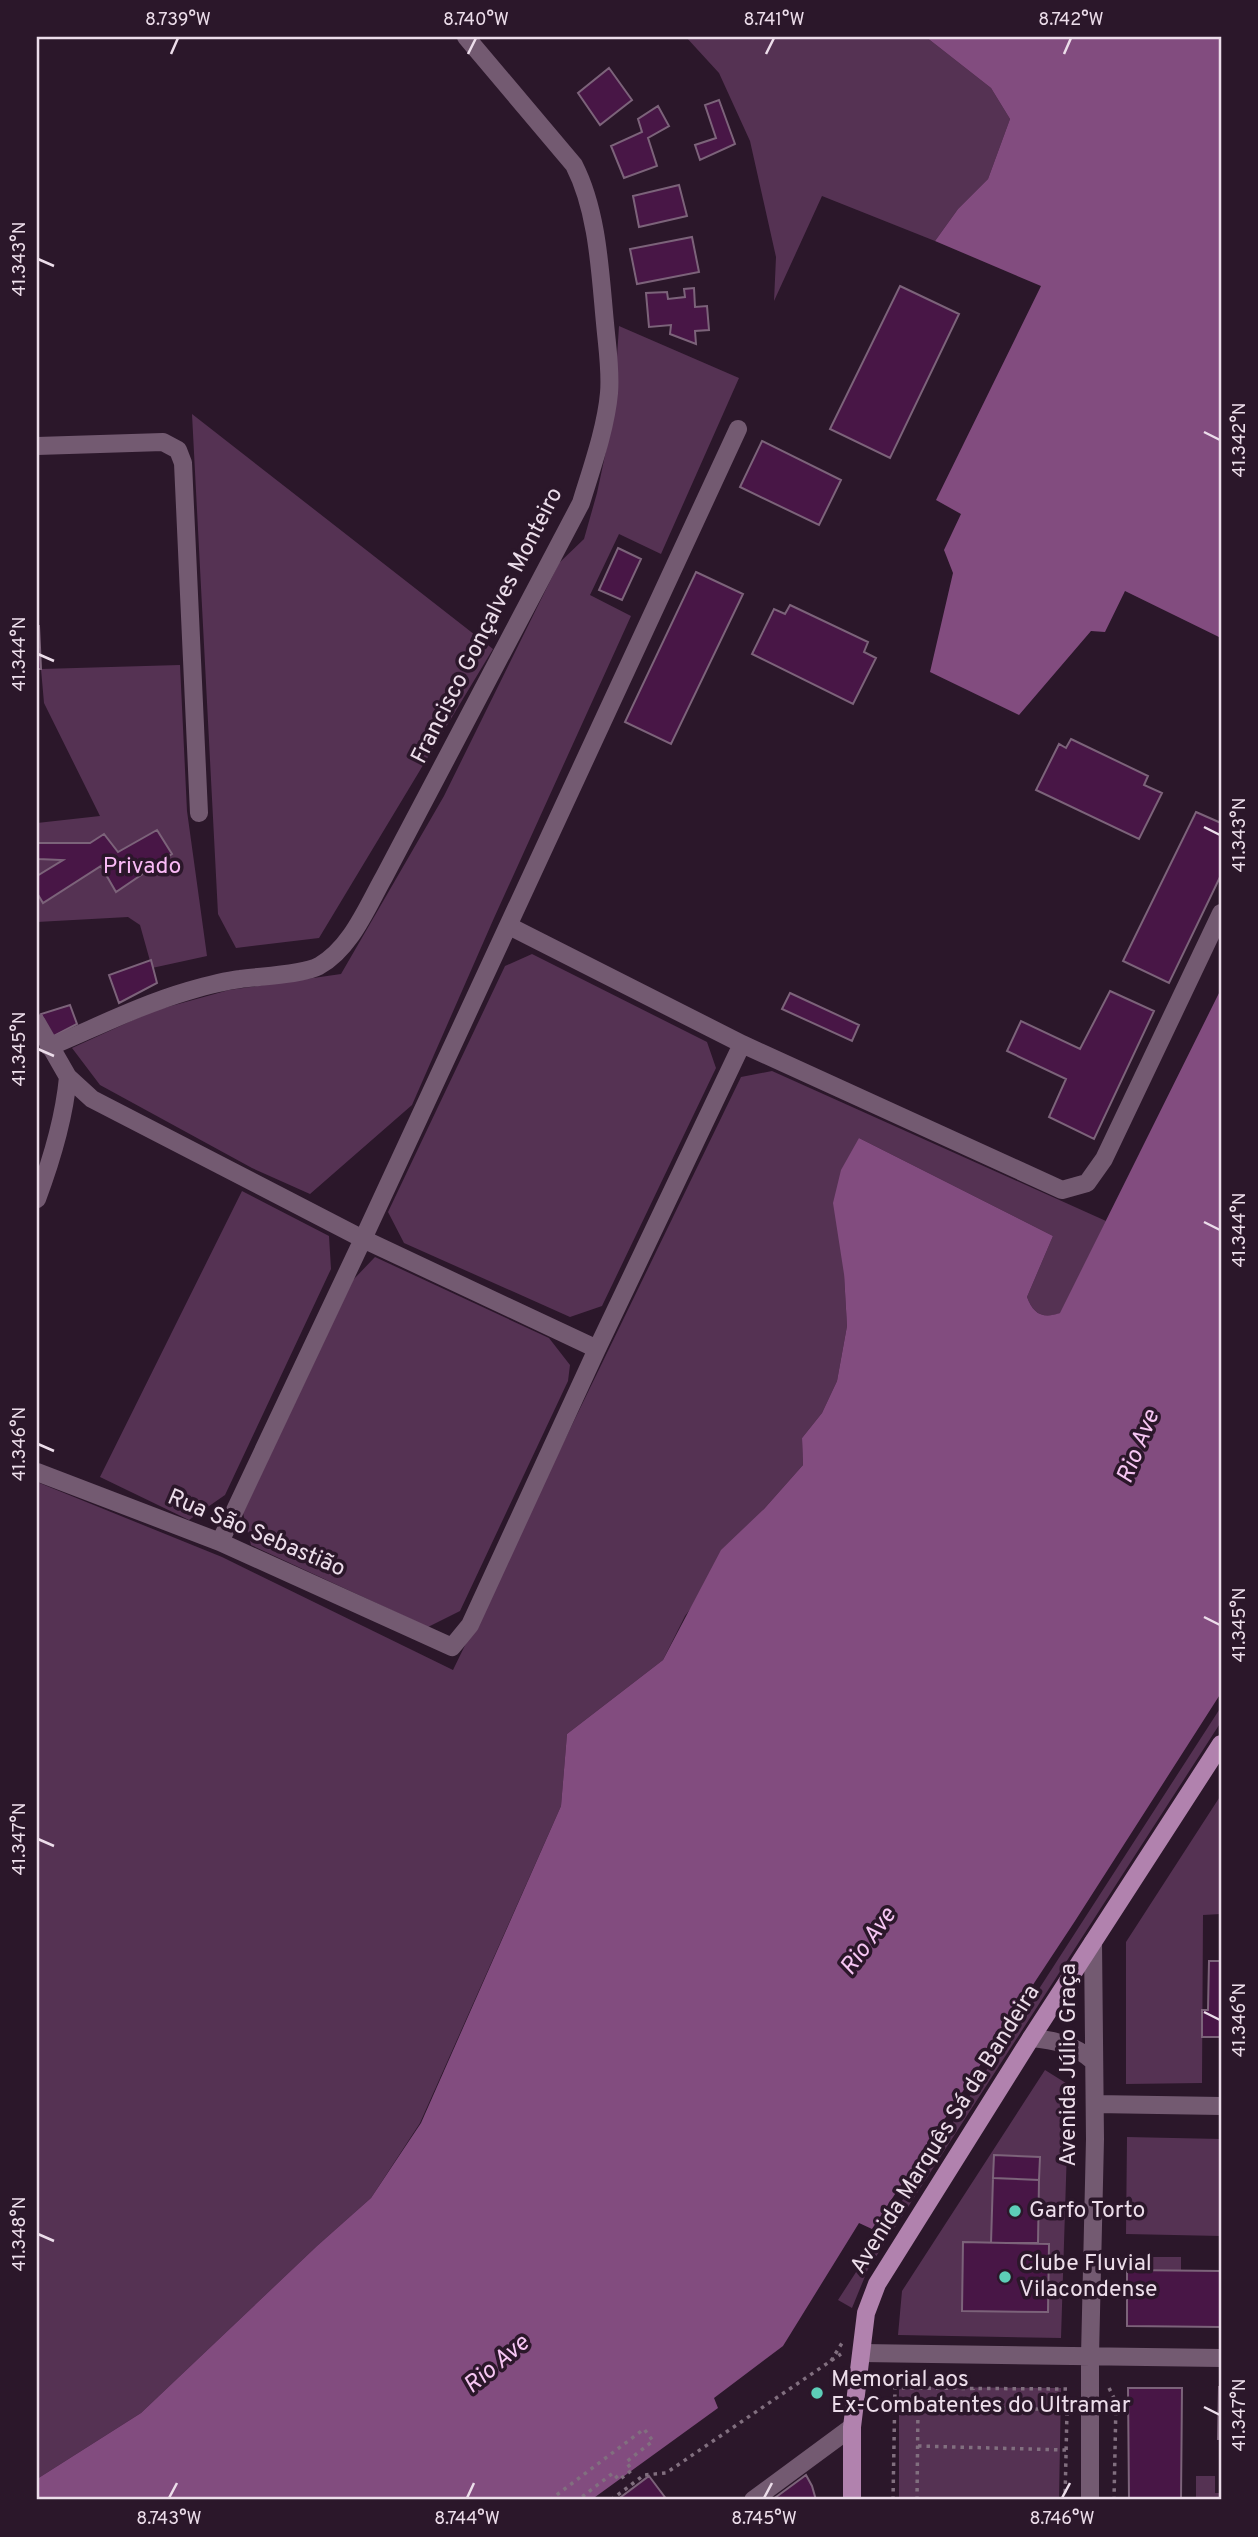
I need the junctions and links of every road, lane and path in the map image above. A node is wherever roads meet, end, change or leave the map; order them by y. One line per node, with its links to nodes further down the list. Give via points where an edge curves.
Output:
1 (466, 37): 9 (street, Francisco Gonçalves Monteiro, via 573,165 589,206 598,254 609,394 581,503 384,877 340,949 317,967 188,991 124,1013)
2 (738, 429): 6 (street)
3 (37, 446): 4 (street, via 163,442 178,450 183,463)
4 (199, 813)
5 (1221, 913): 8 (street, via 1104,1159 1087,1183 1062,1190)
6 (509, 926): 8 (street); 12 (street)
7 (37, 1023): 9 (street)
8 (741, 1044): 13 (street)
9 (50, 1047): 10 (street)
10 (68, 1077): 11 (street, via 52,1159); 12 (street, via 102,1104)
11 (37, 1199)
12 (363, 1239): 13 (street); 15 (street)
13 (597, 1349): 15 (street, Rua São Sebastião, via 470,1625 452,1647)
14 (37, 1472): 15 (street, Rua São Sebastião)
15 (220, 1542)
16 (1221, 1744): 17 (main road, Avenida Marquês Sá da Bandeira)
17 (1093, 1942): 18 (main road, Avenida Marquês Sá da Bandeira); 19 (street, Avenida Júlio Graça)
18 (1031, 2038): 19 (street, via 1066,2044); 22 (main road, Avenida Marquês Sá da Bandeira, via 877,2284 866,2313)
19 (1093, 2061): 20 (street, Avenida Júlio Graça)
20 (1095, 2104): 21 (street); 23 (street, Avenida Júlio Graça)
21 (1221, 2106)
22 (863, 2346): 23 (street); 28 (main road); 33 (path, via 666,2473 644,2475)
23 (1090, 2357): 24 (street); 39 (street, Avenida Júlio Graça)
24 (1221, 2358)
25 (973, 2389): 26 (path); 27 (path); 36 (path, via 895,2388)
26 (1070, 2389)
27 (973, 2407): 29 (path, via 918,2405); 30 (path, via 1067,2410)
28 (852, 2427): 34 (street); 35 (main road)
29 (917, 2446): 30 (path); 37 (path)
30 (1066, 2451): 38 (path)
31 (550, 2500): 32 (path, via 644,2429 653,2441 626,2462 632,2470 618,2480 614,2473)
32 (578, 2500)
33 (611, 2500)
34 (753, 2500)
35 (852, 2500)
36 (893, 2500)
37 (917, 2500)
38 (1065, 2500)
39 (1090, 2500)

